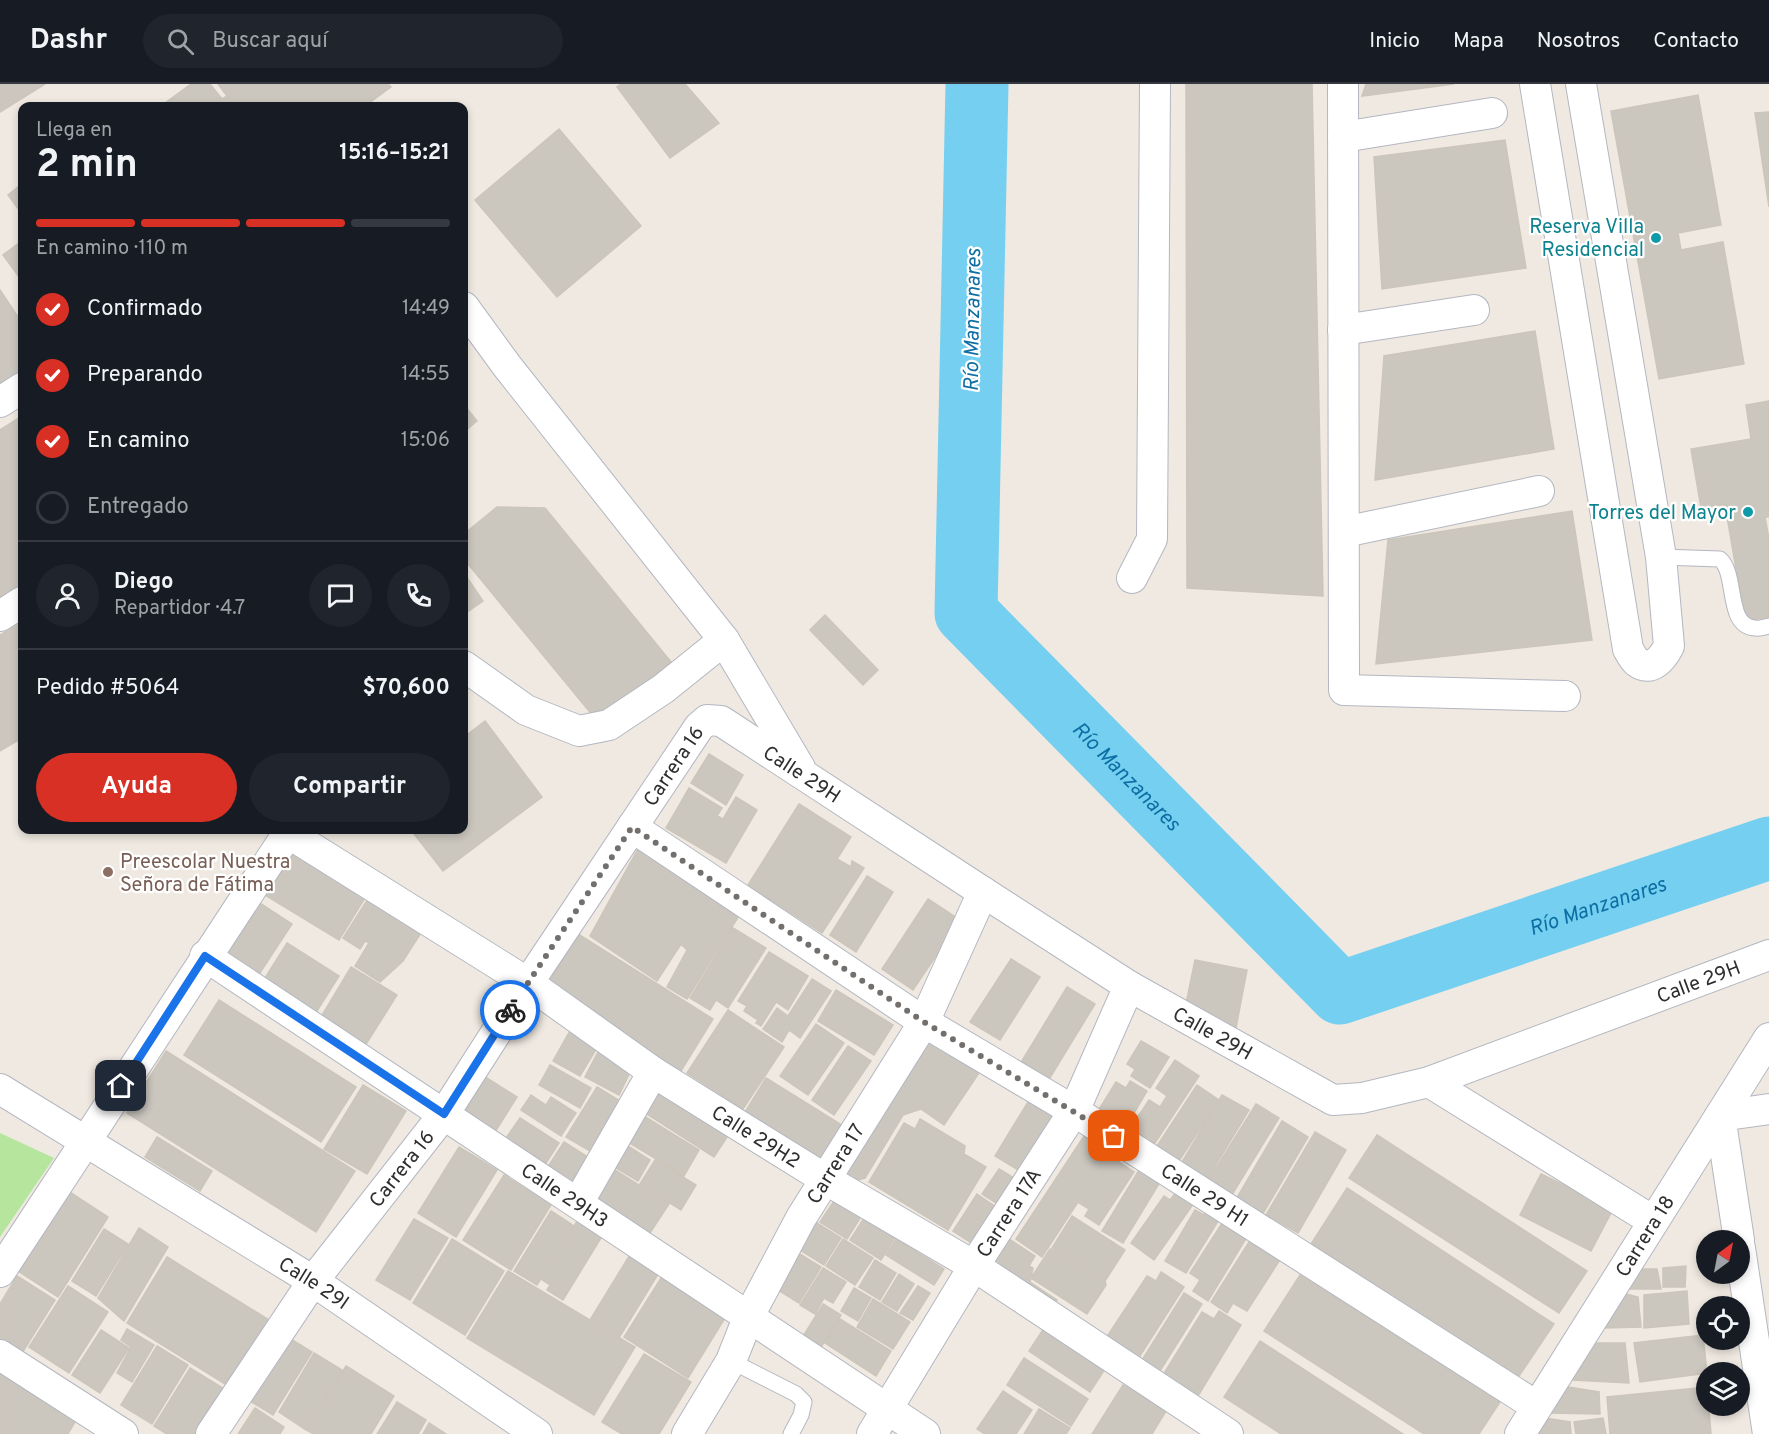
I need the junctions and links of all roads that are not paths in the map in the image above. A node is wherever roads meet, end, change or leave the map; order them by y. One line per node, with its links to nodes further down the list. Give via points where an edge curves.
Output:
1 (1155, 84): 15 (street, via 1152,539)
2 (1343, 84): 6 (street)
3 (1535, 84): 14 (street, via 1628,648 1637,662 1647,665 1663,658 1669,646)
4 (1581, 84): 14 (street)
5 (1492, 113): 6 (street)
6 (1343, 137): 9 (street)
7 (1474, 310): 9 (street)
8 (468, 312): 19 (street)
9 (1343, 330): 13 (street)
10 (18, 391): 11 (street)
11 (0, 402)
12 (1539, 491): 13 (street)
13 (1344, 532): 21 (street, via 1344,690)
14 (1661, 557): 18 (lane, via 1720,559 1728,570 1740,620 1754,628)
15 (1132, 578)
16 (18, 605): 17 (street)
17 (0, 616)
18 (1769, 626)
19 (724, 640): 20 (street, via 609,726 579,731 526,710); 23 (street)
20 (468, 669)
21 (1565, 696)
22 (707, 720): 23 (street, Calle 29H, via 721,721); 24 (street, Carrera 16)
23 (803, 773): 27 (street, Calle 29H)
24 (632, 827): 30 (street, Carrera 16); 32 (street, Calle 29 H1)
25 (287, 834): 29 (street, Calle 29H2)
26 (290, 834): 30 (street, Calle 29H2)
27 (983, 892): 31 (street, Calle 29H); 32 (street, Carrera 17)
28 (1769, 955): 35 (street, Calle 29H)
29 (205, 956): 38 (street, Calle 29H3); 41 (street)
30 (528, 983): 34 (street, Calle 29H2); 38 (street, Carrera 16)
31 (1129, 986): 35 (street, Calle 29H, via 1333,1100 1362,1098); 37 (street, Carrera 17A)
32 (924, 1022): 37 (street, Calle 29 H1); 42 (street, Carrera 17)
33 (1763, 1048): 39 (street); 40 (street, Carrera 18)
34 (653, 1072): 42 (street, Calle 29H2); 43 (street)
35 (1429, 1082): 44 (street)
36 (0, 1089): 41 (street, Calle 29I)
37 (1074, 1111): 46 (street, Carrera 17A); 54 (street, Calle 29 H1)
38 (444, 1114): 43 (street, Calle 29H3); 49 (street, Carrera 16)
39 (1768, 1115): 40 (street)
40 (1720, 1116): 44 (street, Carrera 18); 45 (street)
41 (85, 1142): 48 (street); 49 (street, Calle 29I)
42 (825, 1179): 46 (street, Calle 29H2); 51 (street, Carrera 17)
43 (578, 1203): 51 (street, Calle 29H3)
44 (1653, 1221): 54 (street, Carrera 18)
45 (1737, 1230)
46 (974, 1266): 55 (street, Carrera 17A); 62 (street, Calle 29H2)
47 (1750, 1270): 50 (street)
48 (0, 1272)
49 (313, 1281): 57 (street, Carrera 16); 58 (street, Calle 29I)
50 (1758, 1288): 64 (street)
51 (748, 1318): 53 (street, Carrera 17); 55 (street, Calle 29H3)
52 (0, 1355): 56 (street)
53 (732, 1361): 59 (street, Carrera 17); 60 (lane, via 804,1402)
54 (1536, 1406): 63 (street, Carrera 18)
55 (880, 1422): 61 (street, Calle 29H3)
56 (123, 1434)
57 (211, 1434)
58 (537, 1434)
59 (687, 1434)
60 (791, 1434)
61 (925, 1434)
62 (1228, 1434)
63 (1520, 1434)
64 (1768, 1434)

